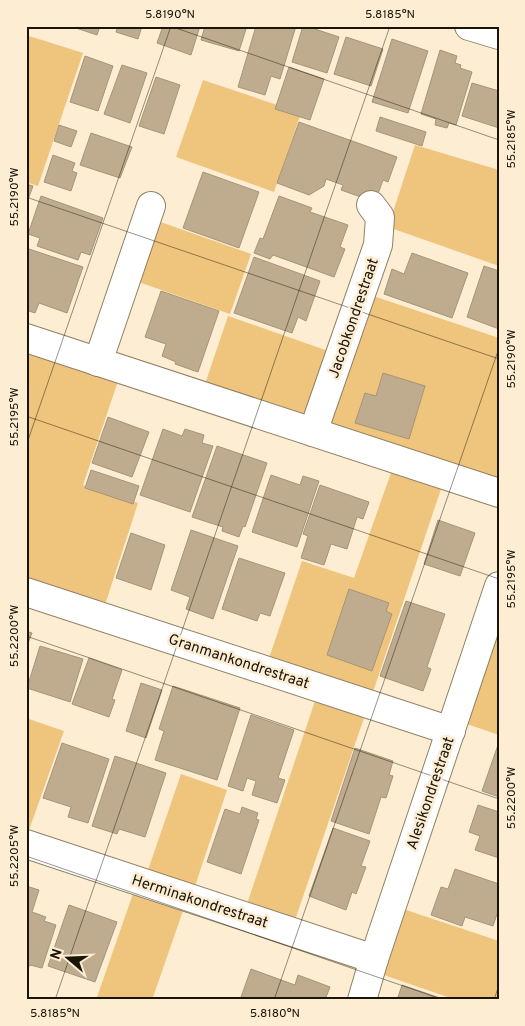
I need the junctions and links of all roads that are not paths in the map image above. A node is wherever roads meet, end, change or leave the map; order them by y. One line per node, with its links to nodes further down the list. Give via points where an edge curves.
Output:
1 (469, 26): 2 (street)
2 (499, 36)
3 (372, 205): 7 (street, Jacobkondrestraat, via 380,217 378,245)
4 (151, 206): 6 (street)
5 (26, 338): 6 (street)
6 (98, 362): 7 (street)
7 (313, 432): 8 (street)
8 (499, 493)
9 (499, 586): 11 (street, Alesikondrestraat)
10 (26, 592): 11 (street, Granmankondrestraat)
11 (451, 731): 13 (street, Alesikondrestraat)
12 (26, 844): 13 (street, Herminakondrestraat)
13 (374, 958): 14 (street, Alesikondrestraat)
14 (362, 1000)

